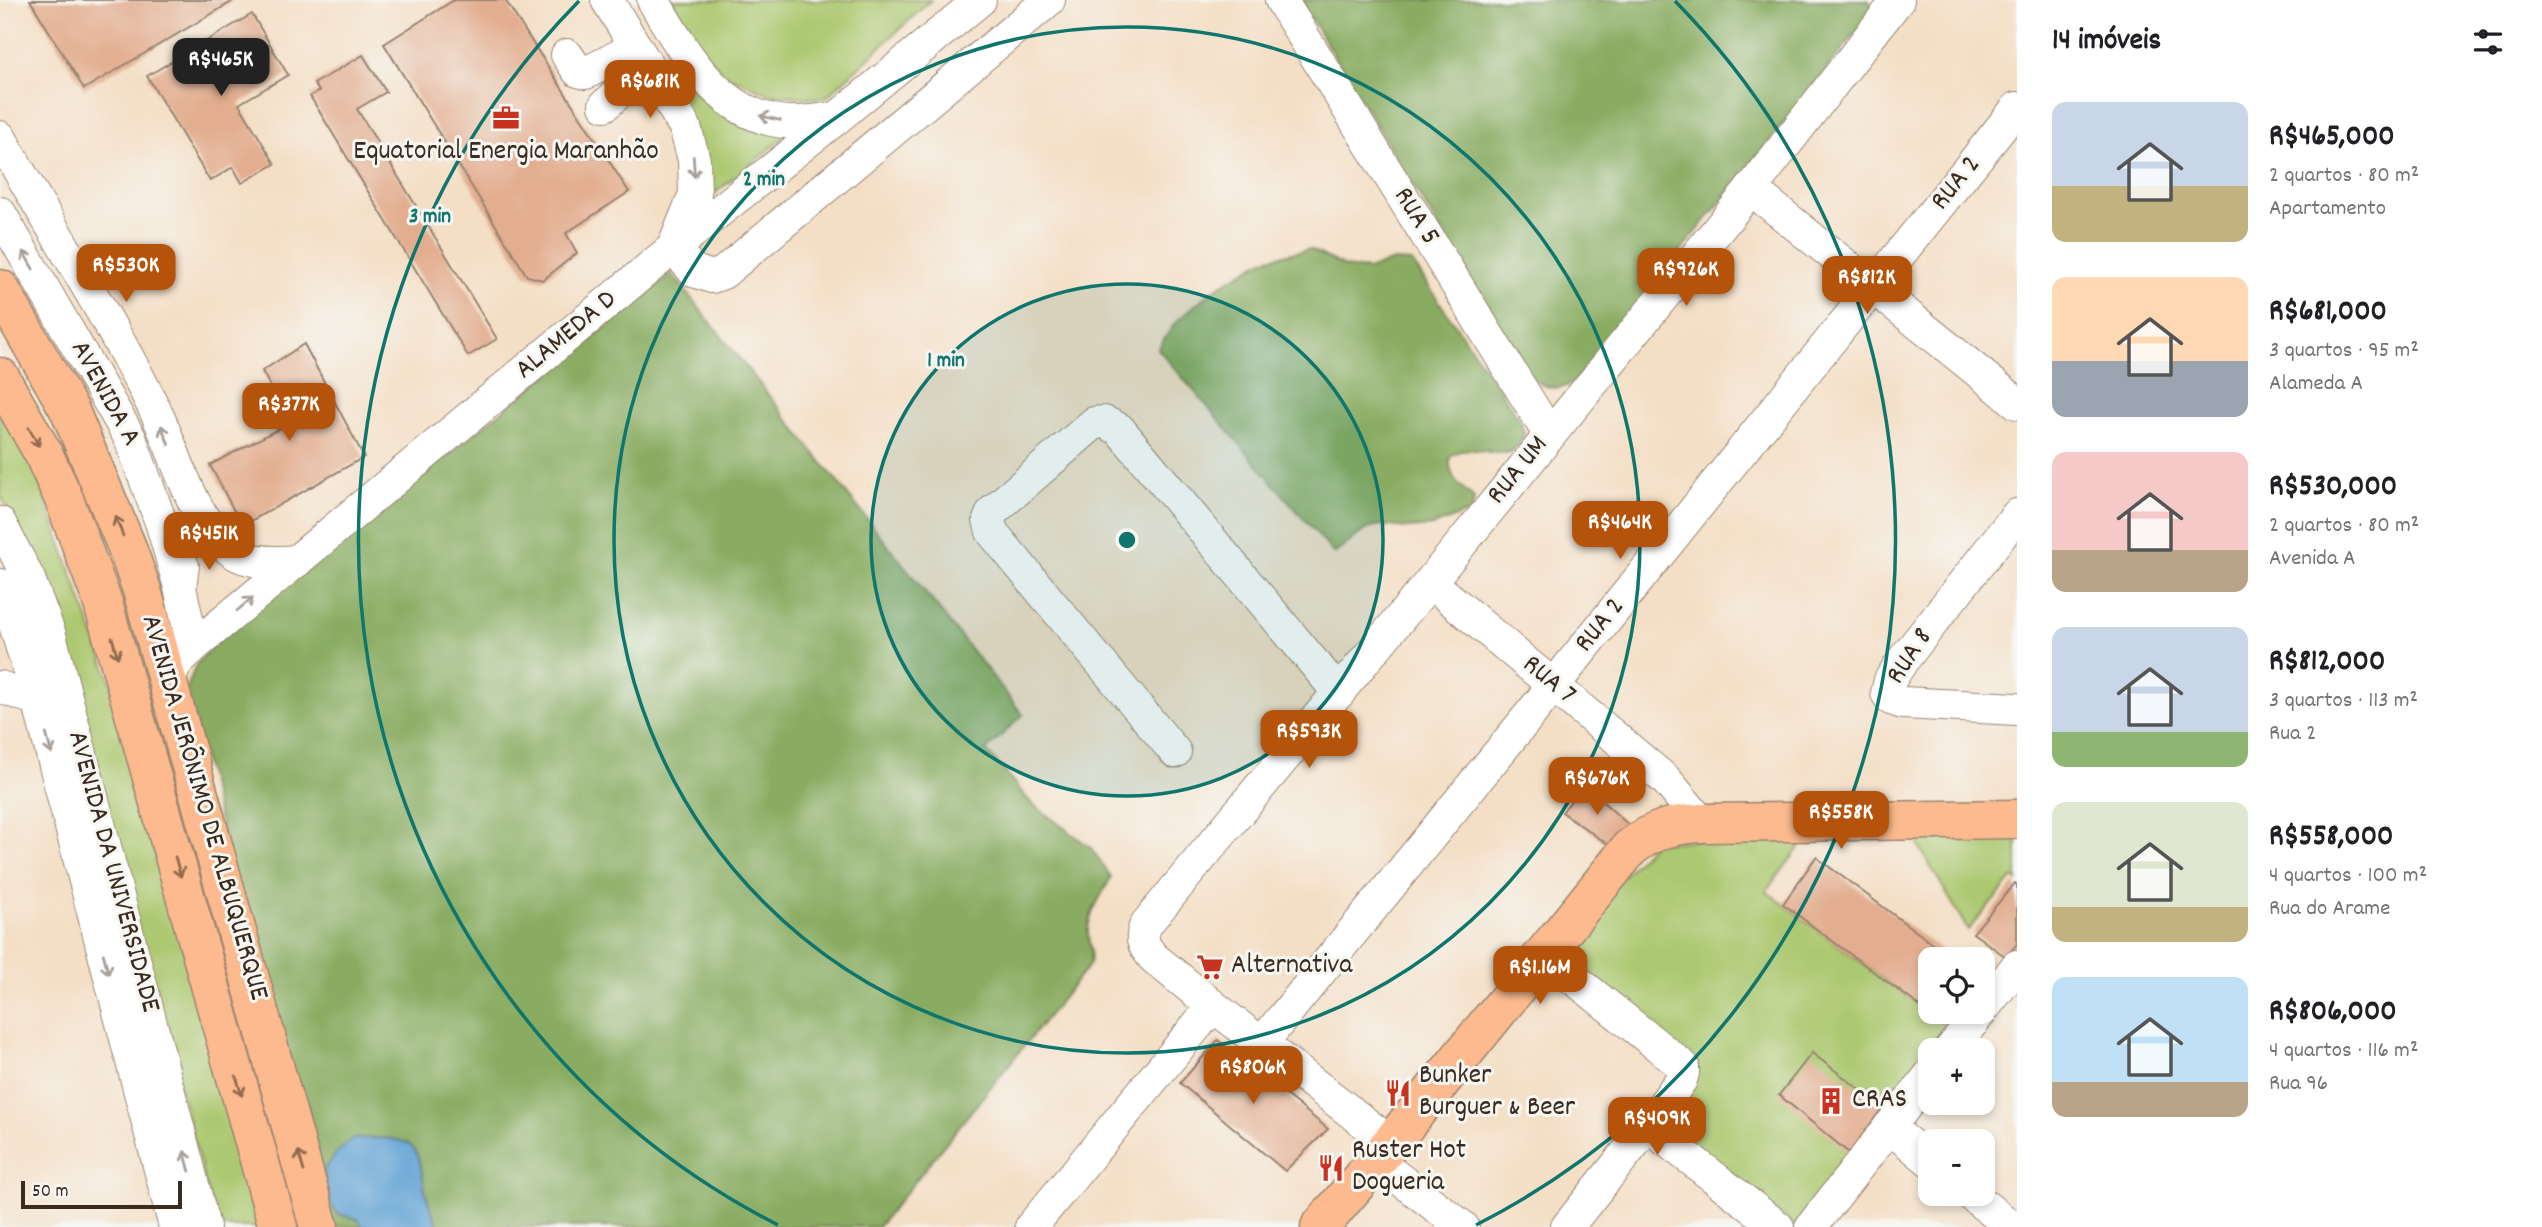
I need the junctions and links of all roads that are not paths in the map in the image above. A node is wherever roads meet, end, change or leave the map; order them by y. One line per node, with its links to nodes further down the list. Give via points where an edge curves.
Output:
1 (653, 0): 12 (street, one-way to 1, via 773,121 751,113 720,93 687,57)
2 (979, 0): 7 (street, ALAMEDA D)
3 (1049, 0): 9 (street)
4 (1282, 0): 21 (street, RUA 5)
5 (1898, 0): 14 (street, RUA UM)
6 (613, 10): 8 (street); 8 (street, via 585,59 567,55 578,71 586,73)
7 (941, 32): 9 (street); 12 (street, ALAMEDA D)
8 (642, 57): 10 (street); 16 (street, one-way to 16, via 685,127 694,160 695,194)
9 (969, 66): 16 (street, via 723,273 712,277 694,271)
10 (605, 105)
11 (2017, 108): 17 (street, RUA 2)
12 (837, 118): 16 (street, ALAMEDA D)
13 (0, 137): 22 (street, AVENIDA A, one-way to 13, via 156,411)
14 (1751, 189): 17 (street); 21 (street, RUA UM)
15 (0, 212): 27 (street, AVENIDA A, one-way to 15, via 163,525 130,438)
16 (673, 248): 25 (street, ALAMEDA D)
17 (1874, 288): 20 (street); 32 (street, RUA 2)
18 (0, 289): 31 (main road, AVENIDA JERÔNIMO DE ALBUQUERQUE, one-way to 18, via 142,590 84,441)
19 (0, 377): 58 (main road, AVENIDA JERÔNIMO DE ALBUQUERQUE, one-way to 58, via 64,499 103,603)
20 (2017, 403)
21 (1549, 434): 26 (street, RUA UM)
22 (191, 499): 25 (street, AVENIDA A, via 220,539 239,556 265,562); 27 (street, AVENIDA A)
23 (2017, 515): 36 (street, RUA 8, via 1903,660 1887,693 1903,703)
24 (0, 523): 28 (street, AVENIDA DA UNIVERSIDADE)
25 (297, 561): 29 (street, ALAMEDA D, one-way to 25)
26 (1430, 582): 32 (street, RUA 7); 34 (street, RUA UM)
27 (180, 587): 29 (street, AVENIDA A)
28 (17, 601): 30 (street); 35 (street, AVENIDA DA UNIVERSIDADE)
29 (193, 647): 31 (street, ALAMEDA D, via 176,663)
30 (0, 649)
31 (168, 684): 59 (main road, AVENIDA JERÔNIMO DE ALBUQUERQUE, one-way to 31)
32 (1554, 685): 38 (street, RUA 7); 48 (street, RUA 2)
33 (0, 687): 35 (street)
34 (1339, 693): 37 (street, via 1119,429 1094,423 993,511 989,525); 45 (street, RUA UM, via 1142,933 1145,949)
35 (52, 699): 56 (street, AVENIDA DA UNIVERSIDADE, one-way to 56); 57 (street, AVENIDA DA UNIVERSIDADE, one-way to 35)
36 (2017, 709)
37 (1175, 751)
38 (1666, 780): 40 (street, RUA 7); 41 (street, via 1664,814)
39 (2017, 819): 40 (main road)
40 (1702, 823): 41 (main road)
41 (1656, 830): 42 (main road, via 1630,848)
42 (1543, 954): 50 (street, via 1683,1066 1681,1080); 53 (main road)
43 (2017, 966): 44 (street)
44 (1995, 994)
45 (1205, 1016): 48 (street); 60 (street)
46 (1971, 1024): 47 (street)
47 (1960, 1038)
48 (1262, 1044): 53 (street)
49 (1918, 1090): 51 (street)
50 (1648, 1126): 63 (street); 64 (street)
51 (1889, 1127): 52 (street); 55 (street)
52 (1918, 1151)
53 (1384, 1152): 61 (main road); 62 (street)
54 (1985, 1206): 65 (street)
55 (1817, 1225)
56 (175, 1227)
57 (204, 1227)
58 (278, 1227)
59 (319, 1227)
60 (1031, 1227)
61 (1320, 1227)
62 (1463, 1227)
63 (1567, 1227)
64 (1778, 1227)
65 (2012, 1227)

